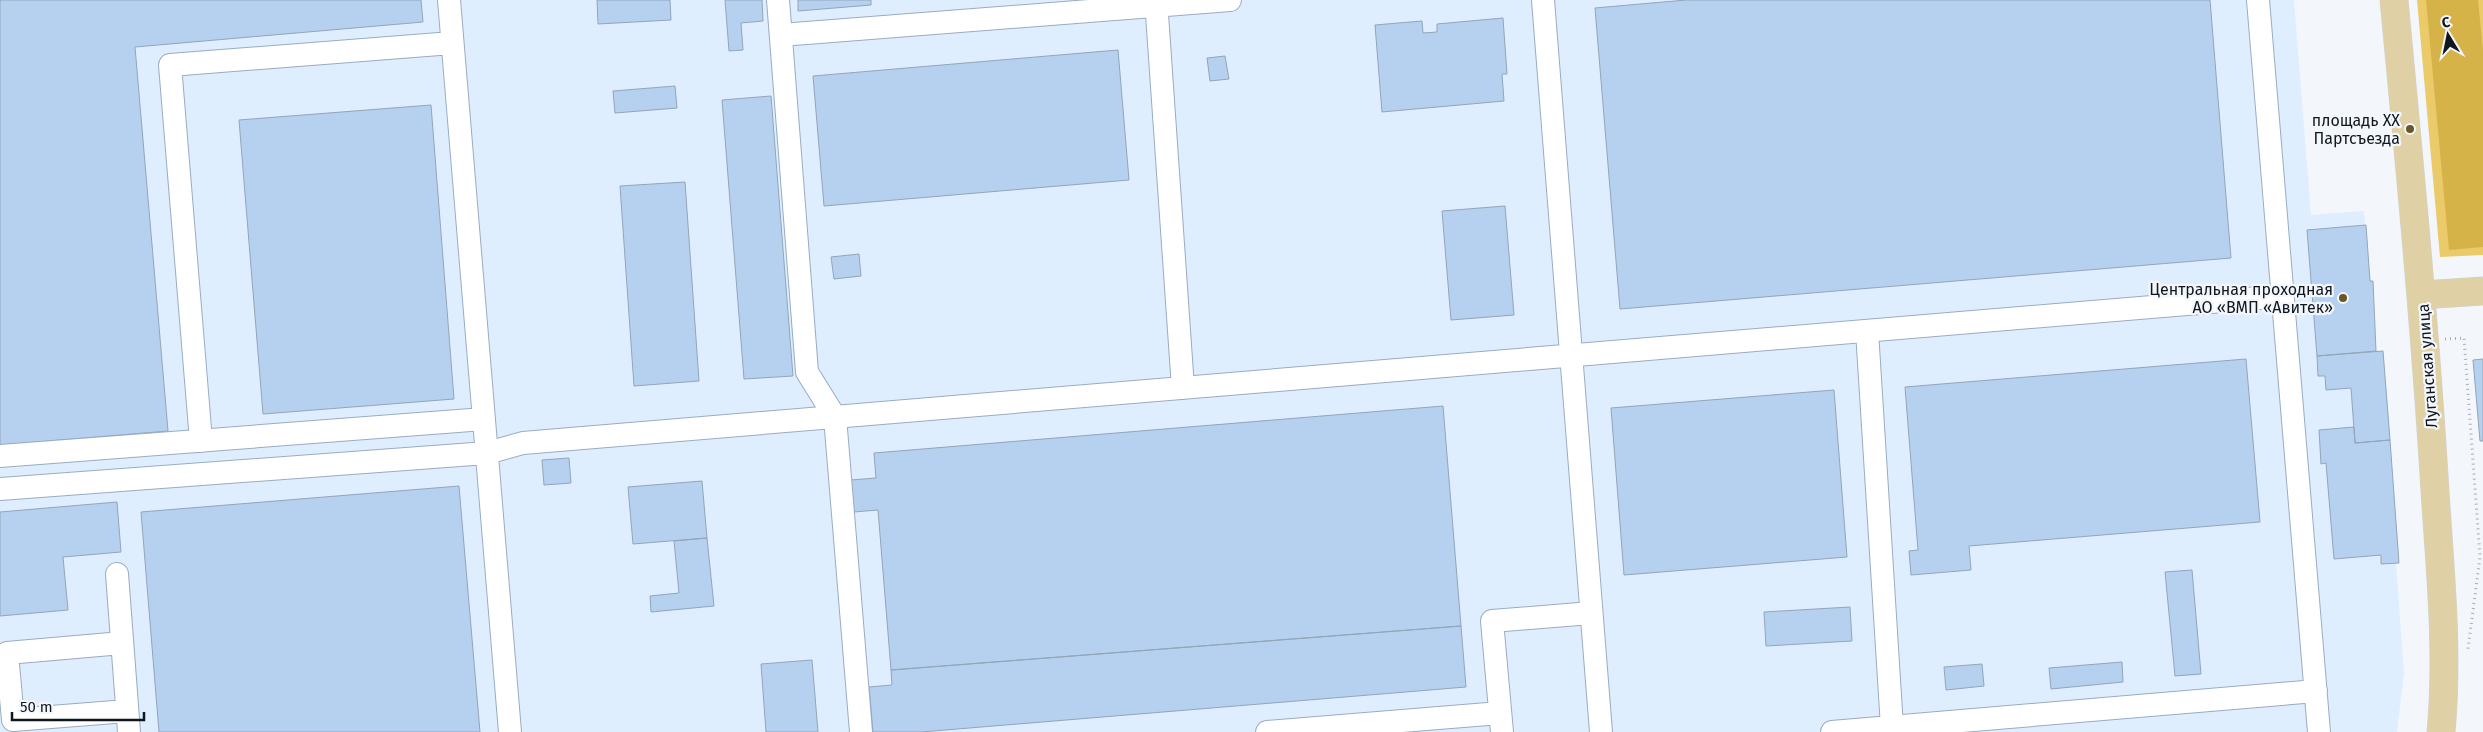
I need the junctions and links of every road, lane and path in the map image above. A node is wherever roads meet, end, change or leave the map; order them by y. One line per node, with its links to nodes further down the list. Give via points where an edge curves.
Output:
1 (449, 0): 9 (lane)
2 (778, 0): 8 (lane)
3 (1230, 0): 7 (lane)
4 (1543, 0): 15 (lane)
5 (2258, 0): 12 (lane)
6 (2394, 0): 11 (main road, Луганская улица)
7 (1156, 3): 8 (lane); 16 (lane)
8 (781, 35): 17 (lane, via 807,372)
9 (452, 43): 18 (lane); 19 (lane, via 170,65)
10 (2483, 291): 11 (main road)
11 (2422, 295): 39 (main road, Луганская улица, via 2444,628 2445,692)
12 (2283, 296): 13 (lane); 29 (lane)
13 (1867, 331): 15 (lane); 32 (lane)
14 (2444, 339): 28 (path, via 2464,338 2480,557)
15 (1571, 355): 16 (lane); 26 (lane)
16 (1183, 388): 17 (lane)
17 (835, 417): 21 (lane, via 523,443); 34 (lane)
18 (484, 419): 19 (lane); 21 (lane)
19 (202, 441): 20 (lane)
20 (141, 445): 22 (lane); 23 (lane)
21 (487, 453): 23 (lane); 33 (lane)
22 (0, 456)
23 (144, 478): 24 (lane)
24 (0, 489)
25 (117, 574): 27 (lane)
26 (1591, 613): 31 (lane, via 1492,621); 36 (lane)
27 (122, 643): 30 (lane); 30 (lane, via 7,653 13,720)
28 (2466, 659)
29 (2316, 691): 32 (lane); 38 (lane)
30 (128, 721)
31 (1501, 722): 35 (lane)
32 (1892, 727): 37 (lane)
33 (510, 732)
34 (861, 732)
35 (1267, 732)
36 (1600, 732)
37 (1832, 732)
38 (2319, 732)
39 (2441, 732)

